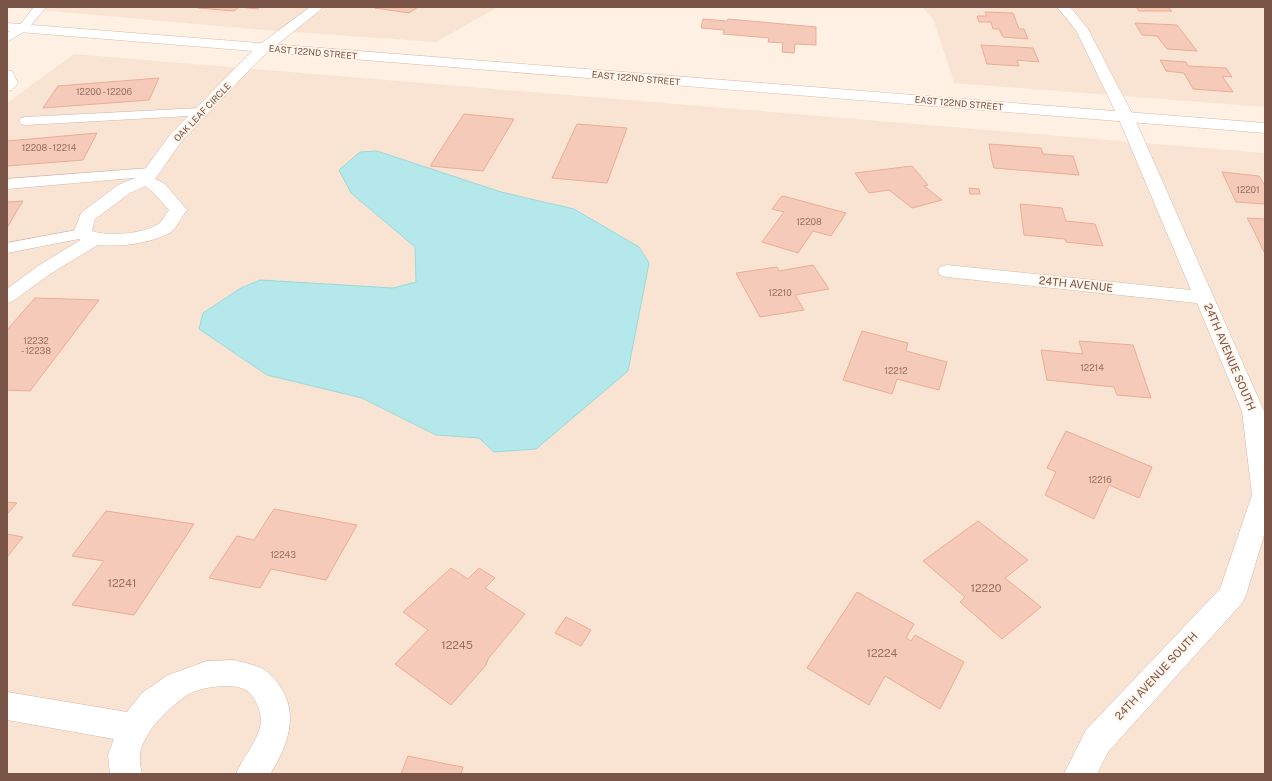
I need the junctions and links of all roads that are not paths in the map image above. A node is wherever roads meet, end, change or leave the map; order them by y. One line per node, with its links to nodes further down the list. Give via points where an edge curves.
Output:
1 (40, 7): 5 (lane)
2 (318, 7): 7 (street, OAK LEAF CIRCLE)
3 (1063, 7): 11 (street, 24TH AVENUE SOUTH, via 1082,29)
4 (7, 27): 5 (street, EAST 122ND STREET)
5 (23, 28): 6 (lane); 7 (street, EAST 122ND STREET)
6 (7, 38)
7 (264, 48): 10 (street, OAK LEAF CIRCLE); 11 (street, EAST 122ND STREET)
8 (7, 74): 9 (lane, via 12,83)
9 (7, 86)
10 (201, 112): 12 (lane); 14 (street, OAK LEAF CIRCLE, via 175,138)
11 (1126, 117): 13 (street, EAST 122ND STREET); 20 (street, 24TH AVENUE SOUTH)
12 (26, 121)
13 (1265, 128)
14 (149, 177): 15 (lane); 16 (street, via 124,189 87,217); 16 (street, via 178,210 166,227 145,236 120,240)
15 (7, 184)
16 (89, 237): 17 (lane); 19 (lane)
17 (7, 248)
18 (947, 271): 20 (street, 24TH AVENUE)
19 (7, 296)
20 (1205, 298): 25 (street, 24TH AVENUE SOUTH, via 1253,410 1264,495 1232,595 1097,740)
21 (7, 706): 22 (street)
22 (134, 728): 23 (street, via 124,755); 24 (street, via 153,703 178,685 207,674 234,673 256,680 271,697 276,720 269,748)
23 (126, 774)
24 (252, 774)
25 (1080, 774)

